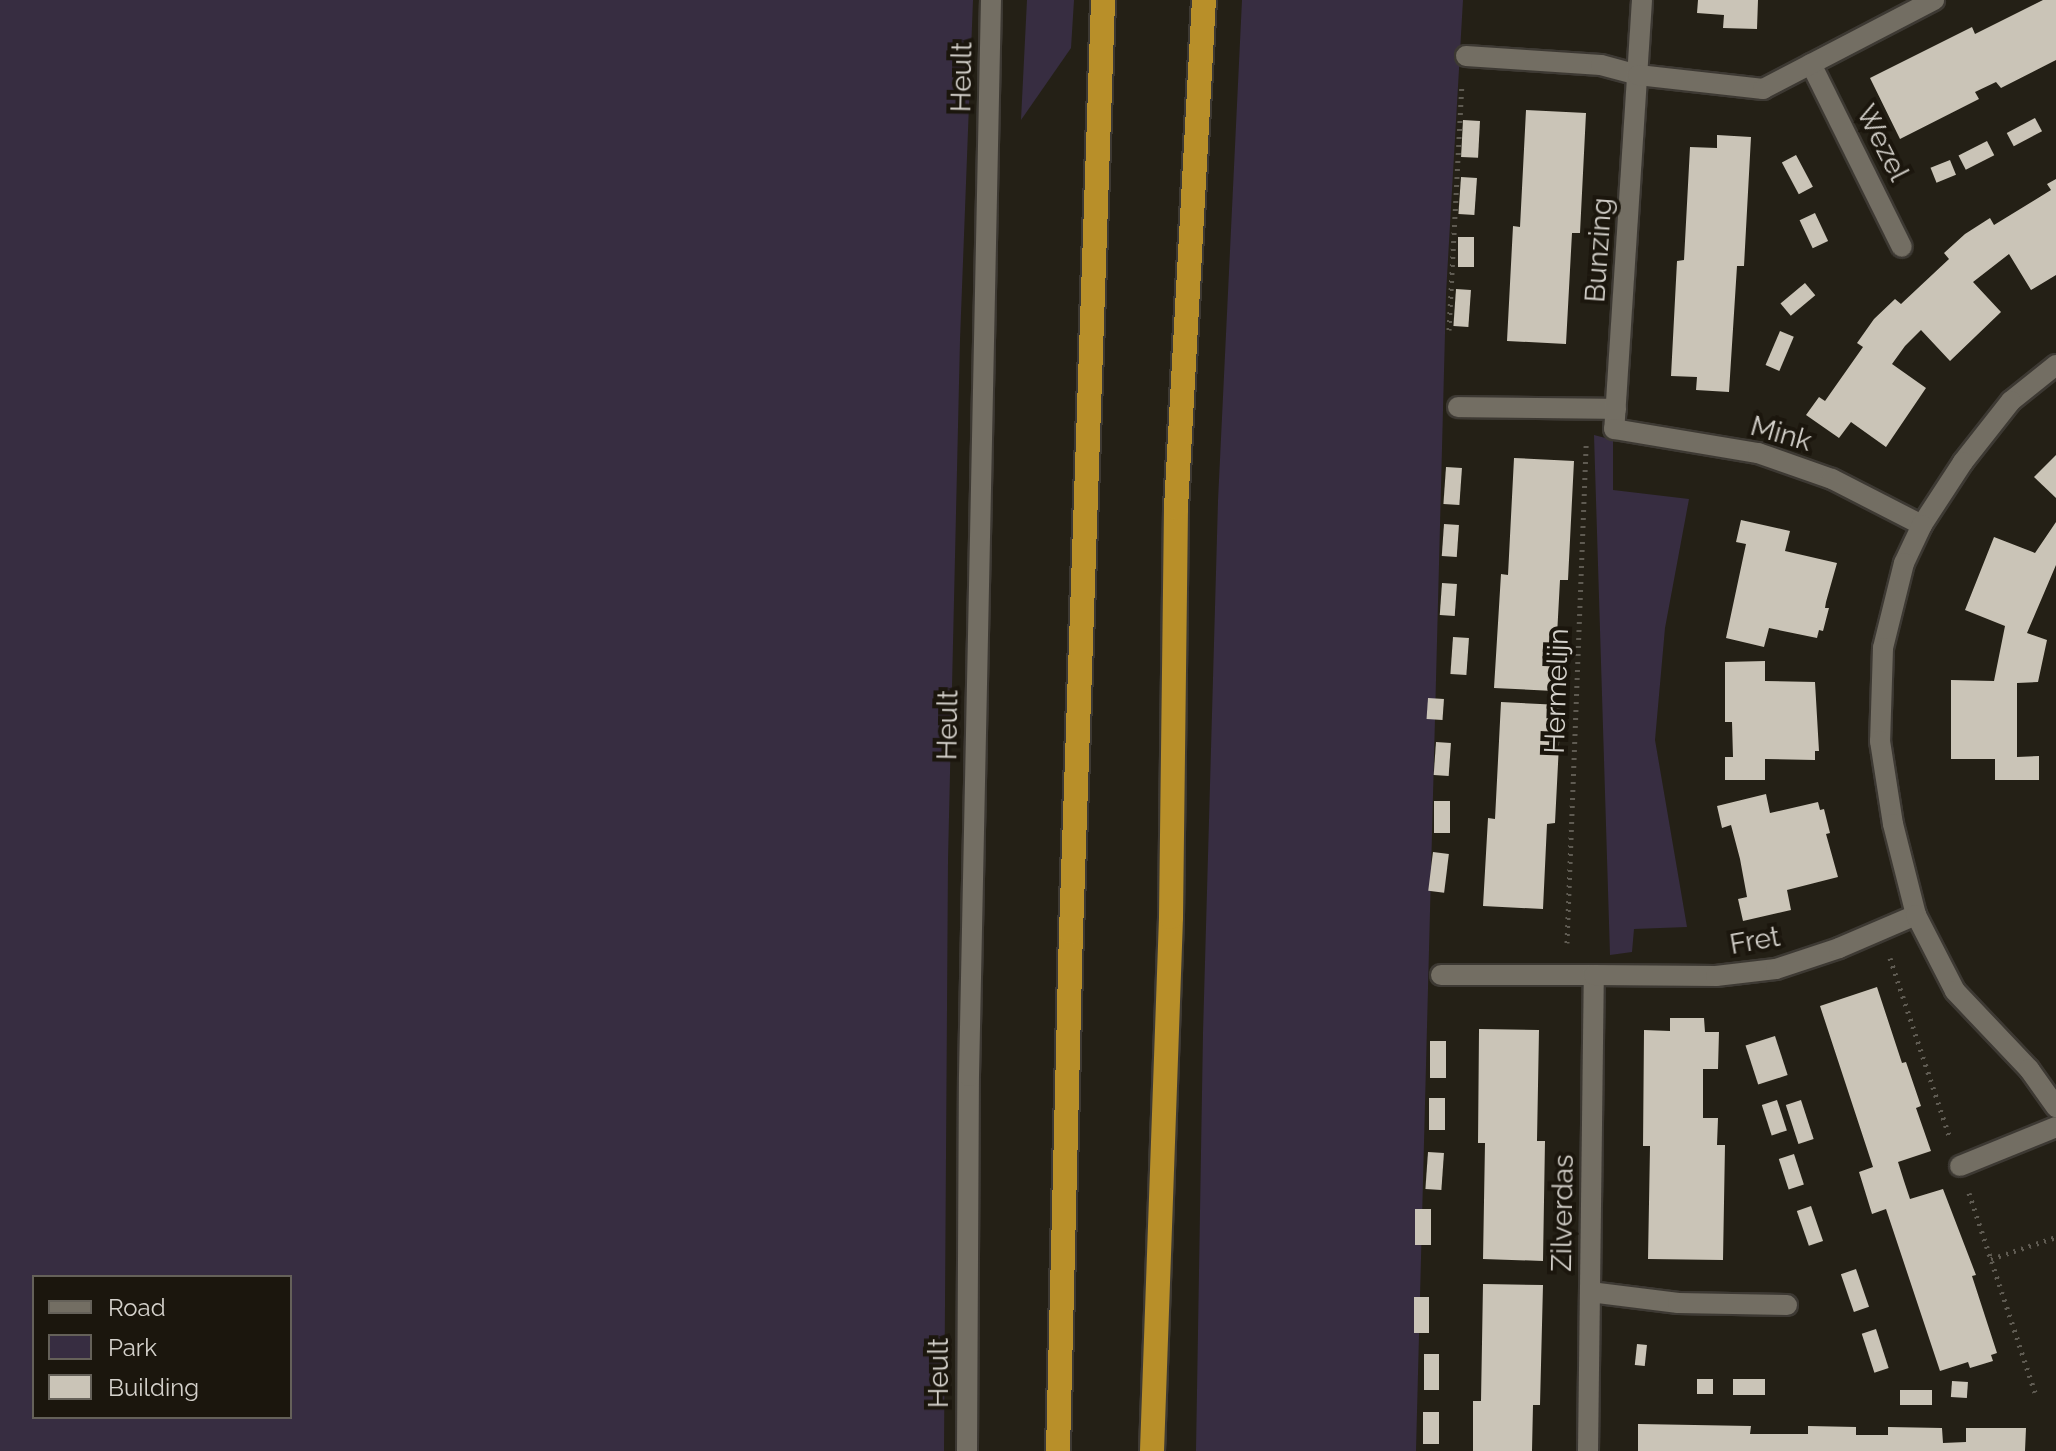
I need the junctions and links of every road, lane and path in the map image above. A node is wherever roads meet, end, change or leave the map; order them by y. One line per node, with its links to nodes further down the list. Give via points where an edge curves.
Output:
1 (991, 0): 27 (street, Heult, via 969,1076)
2 (1103, 0): 28 (highway)
3 (1204, 0): 29 (highway, via 1176,508 1171,917)
4 (1642, 0): 8 (street, Bunzing)
5 (1934, 0): 7 (street)
6 (1466, 56): 8 (street, via 1601,65); 10 (path)
7 (1811, 64): 8 (street, via 1763,89); 9 (street, Wezel)
8 (1638, 75): 14 (street, Bunzing)
9 (1902, 247)
10 (1449, 330)
11 (2056, 365): 15 (street, via 2011,401)
12 (1458, 407): 13 (street, Mink)
13 (1590, 409): 14 (street, Mink); 18 (path, Hermelijn)
14 (1615, 419): 15 (street, Mink, via 1758,453 1832,479)
15 (1922, 525): 16 (street, via 1904,563 1883,648 1880,741 1893,824)
16 (1916, 915): 19 (street, Fret, via 1776,969 1716,976); 20 (street, via 1955,991 2029,1069)
17 (1441, 975): 18 (street, Fret)
18 (1566, 975): 19 (street, Fret)
19 (1594, 975): 25 (street, Zilverdas)
20 (2056, 1107)
21 (2056, 1127): 22 (street)
22 (1960, 1166)
23 (2056, 1237): 24 (path)
24 (1991, 1259)
25 (1590, 1292): 26 (street, via 1678,1303); 30 (street, Zilverdas)
26 (1787, 1305)
27 (967, 1451)
28 (1058, 1451)
29 (1152, 1451)
30 (1588, 1451)

